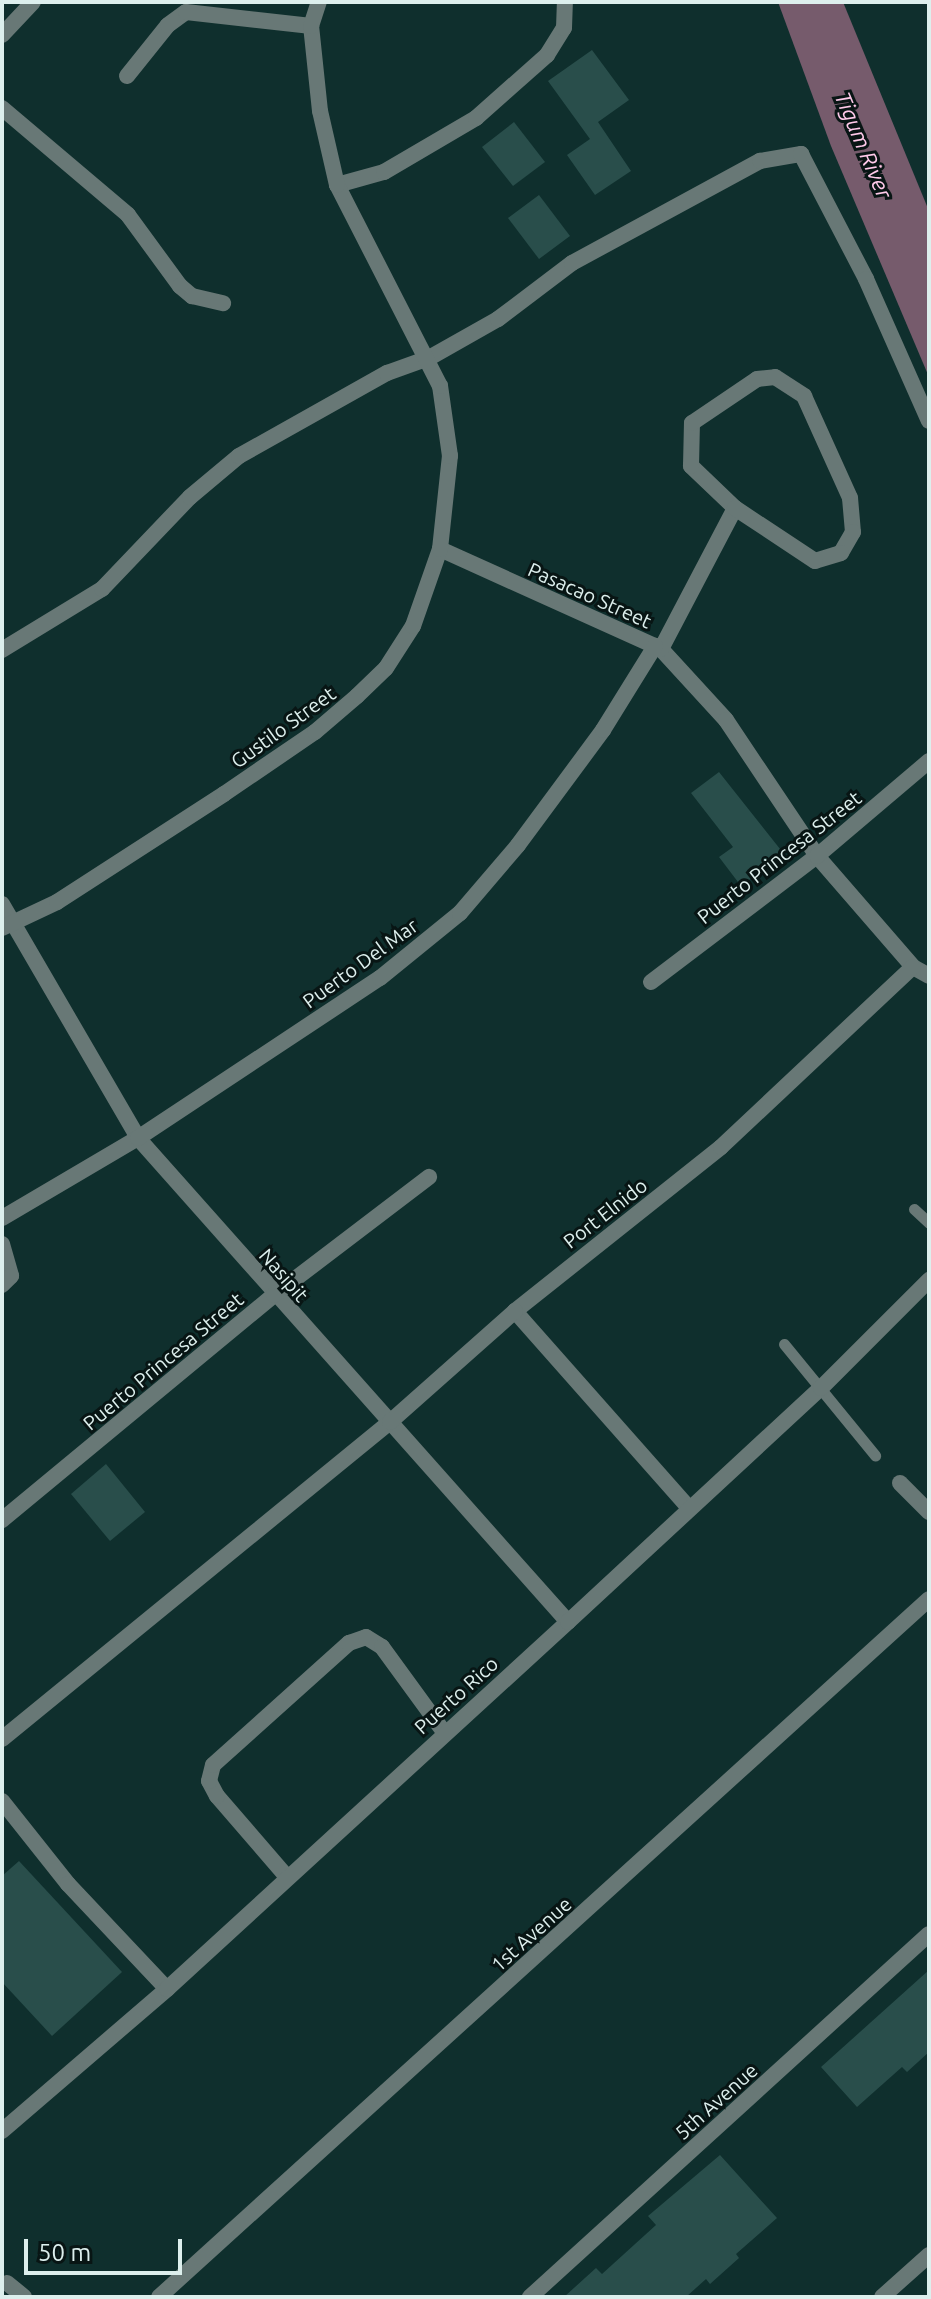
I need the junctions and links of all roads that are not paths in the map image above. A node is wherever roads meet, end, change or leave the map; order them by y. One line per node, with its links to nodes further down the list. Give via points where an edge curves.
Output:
1 (33, 2): 5 (street)
2 (319, 2): 4 (street, Gustilo Street)
3 (565, 2): 8 (street, via 564,28 547,55 476,118 395,167)
4 (311, 26): 6 (street, via 186,12 168,25); 8 (street, Gustilo Street, via 320,111)
5 (2, 35)
6 (127, 76)
7 (2, 108): 9 (street, via 128,215 180,286 192,296)
8 (337, 185): 10 (street, Gustilo Street)
9 (223, 303)
10 (429, 358): 11 (street, via 498,319 572,263 715,181 760,161 801,154 866,279); 13 (street, Gustilo Street, via 440,386 450,456); 15 (street, via 387,373 239,456 190,497 102,589)
11 (929, 421)
12 (735, 508): 12 (street, via 691,466 692,423 757,379 775,377 804,396 850,498 853,532 841,553 815,561); 14 (street, Puerto Del Mar)
13 (440, 549): 14 (street, Pasacao Street); 19 (street, Gustilo Street, via 413,626 386,668 357,696 315,732 224,794 57,902)
14 (658, 648): 17 (street, Pasacao Street, via 726,720); 23 (street, Puerto Del Mar, via 518,845 460,913 380,978)
15 (2, 650)
16 (929, 761): 17 (street, Puerto Princesa Street)
17 (817, 856): 20 (street); 22 (street, Puerto Princesa Street)
18 (2, 904): 19 (street, Nasipit)
19 (7, 926): 23 (street, Nasipit)
20 (913, 967): 21 (street); 32 (street, Port Elnido, via 721,1147)
21 (929, 976)
22 (651, 982)
23 (138, 1138): 26 (street, Puerto Del Mar); 31 (street, Nasipit)
24 (429, 1177): 31 (street, Puerto Princesa Street)
25 (914, 1209): 27 (lane)
26 (2, 1218)
27 (929, 1223)
28 (2, 1244): 30 (street, via 11,1276)
29 (929, 1280): 34 (street, Puerto Rico)
30 (2, 1285)
31 (274, 1295): 35 (street, Nasipit); 40 (street, Puerto Princesa Street)
32 (515, 1311): 35 (street, Port Elnido); 38 (street)
33 (784, 1344): 34 (lane)
34 (821, 1388): 36 (lane); 38 (street, Puerto Rico)
35 (390, 1422): 42 (street, Nasipit); 44 (street, Port Elnido)
36 (875, 1455)
37 (900, 1483): 39 (street)
38 (689, 1508): 42 (street, Puerto Rico)
39 (929, 1512)
40 (2, 1520)
41 (929, 1599): 53 (street, 1st Avenue)
42 (568, 1622): 43 (street, Puerto Rico)
43 (444, 1732): 46 (street, Puerto Rico); 46 (street, via 382,1647 366,1637 349,1643 213,1765 209,1781 217,1796)
44 (2, 1739)
45 (2, 1801): 48 (street, via 68,1884)
46 (287, 1877): 48 (street, Puerto Rico)
47 (929, 1934): 54 (street, 5th Avenue)
48 (167, 1989): 49 (street, Puerto Rico)
49 (2, 2131)
50 (929, 2255): 55 (street)
51 (7, 2283): 52 (street)
52 (24, 2297)
53 (159, 2297)
54 (530, 2297)
55 (882, 2297)

